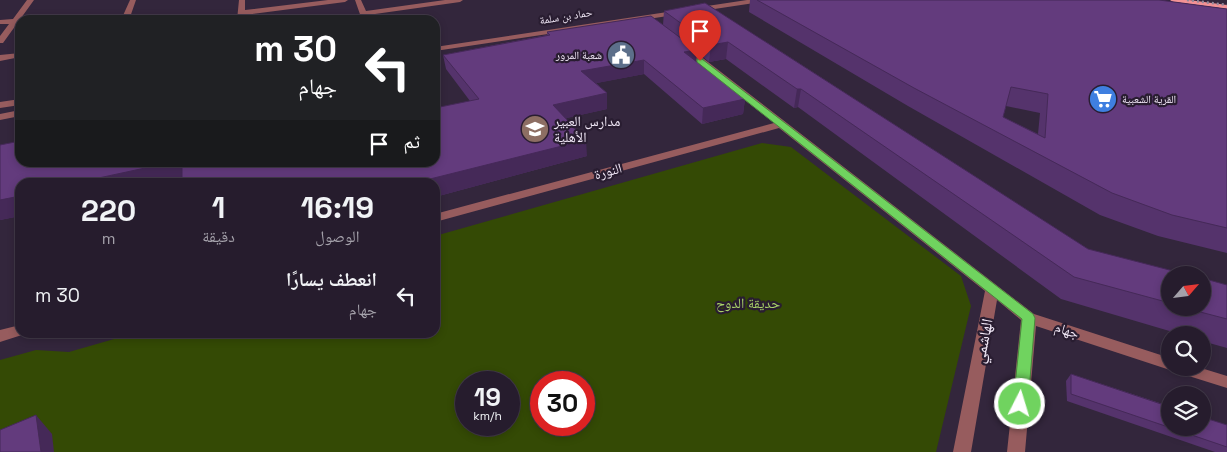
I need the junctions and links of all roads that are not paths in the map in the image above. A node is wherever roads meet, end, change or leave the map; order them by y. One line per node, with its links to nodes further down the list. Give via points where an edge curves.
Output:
1 (31, 0): 12 (street)
2 (133, 0): 13 (street)
3 (242, 0): 14 (street)
4 (345, 0): 15 (street)
5 (358, 0): 16 (street)
6 (456, 0): 7 (street); 17 (street)
7 (460, 0)
8 (706, 0): 23 (street, حماد بن سلمة)
9 (761, 0): 18 (street, حماد بن سلمة)
10 (1173, 0): 11 (main road)
11 (1227, 7)
12 (20, 15)
13 (127, 15)
14 (241, 15)
15 (253, 15)
16 (364, 15)
17 (376, 15)
18 (643, 17): 22 (street); 26 (street, حماد بن سلمة)
19 (15, 20): 21 (street)
20 (15, 21): 24 (street)
21 (0, 22)
22 (658, 28)
23 (440, 39)
24 (0, 40)
25 (673, 40): 33 (street, جهام)
26 (440, 48)
27 (15, 56): 28 (street)
28 (0, 58)
29 (15, 103): 30 (street)
30 (0, 106)
31 (15, 114): 32 (street)
32 (0, 116)
33 (781, 124): 34 (street, النورة); 35 (street, جهام)
34 (440, 217)
35 (1029, 318): 38 (street, جهام); 41 (street, الهاشمي, via 992,289); 42 (street)
36 (15, 332): 37 (street)
37 (0, 336)
38 (1161, 361)
39 (1208, 376): 40 (street)
40 (1227, 382)
41 (962, 452)
42 (1016, 452)

